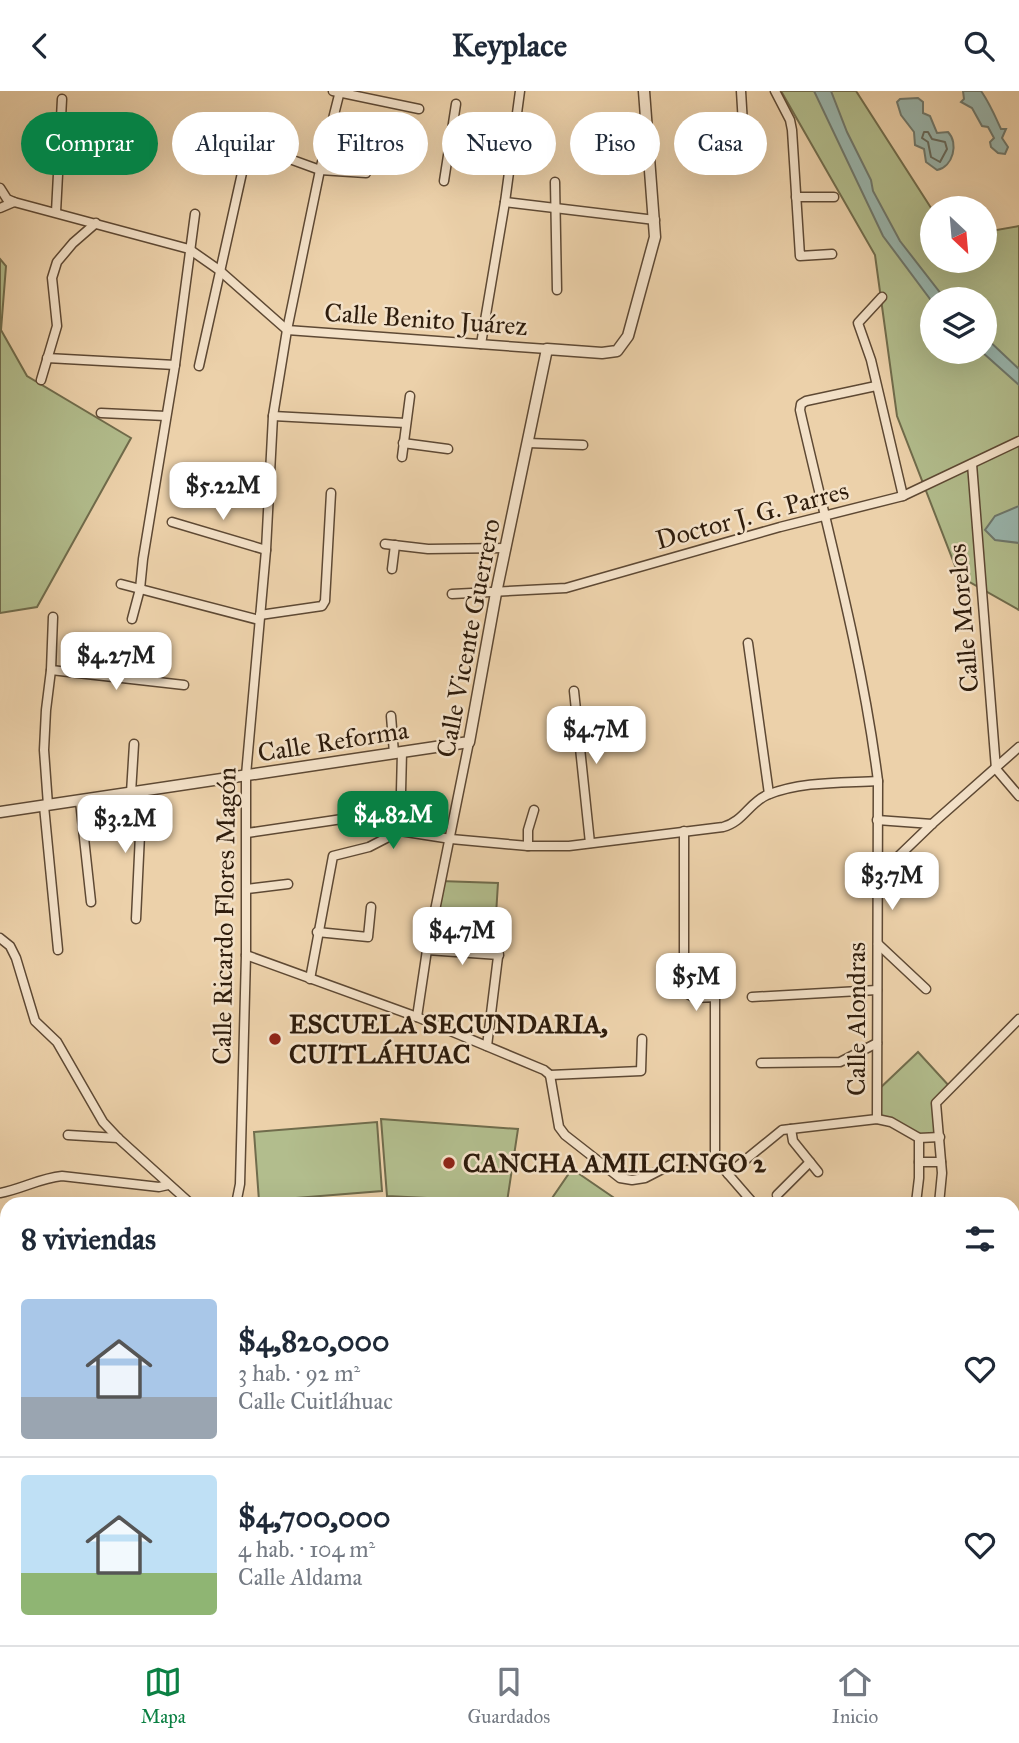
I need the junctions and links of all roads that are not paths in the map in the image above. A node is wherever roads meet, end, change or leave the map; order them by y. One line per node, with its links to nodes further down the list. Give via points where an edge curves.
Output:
1 (520, 91): 11 (street)
2 (644, 91): 28 (street, Calle Benito Juárez)
3 (741, 91): 12 (street)
4 (775, 91): 20 (street, via 790,120)
5 (337, 92): 8 (street); 9 (street, Calle Ricardo Flores Magón)
6 (62, 99): 26 (street)
7 (456, 104): 10 (street)
8 (419, 109)
9 (333, 112)
10 (455, 112)
11 (517, 112)
12 (742, 112)
13 (242, 175): 32 (street)
14 (319, 175): 35 (street, Calle Ricardo Flores Magón)
15 (445, 175): 17 (street)
16 (509, 175): 23 (street)
17 (444, 181)
18 (555, 182): 24 (street)
19 (0, 188): 22 (street)
20 (796, 197): 21 (street); 31 (street, via 800,256)
21 (834, 197)
22 (15, 202): 25 (street); 26 (street, Calle Benito Juárez)
23 (505, 202): 24 (street); 36 (street)
24 (556, 207): 28 (street); 33 (street)
25 (0, 208)
26 (56, 212): 29 (street, Calle Benito Juárez)
27 (195, 214): 30 (street)
28 (655, 220): 37 (street, Calle Benito Juárez, via 656,237 623,344 610,353)
29 (96, 223): 30 (street, Calle Benito Juárez); 38 (street, via 57,262 52,296 57,326)
30 (189, 249): 32 (street, Calle Benito Juárez); 39 (street)
31 (832, 254)
32 (219, 269): 35 (street, Calle Benito Juárez); 40 (street)
33 (558, 290)
34 (882, 297): 42 (street, via 858,323)
35 (286, 330): 36 (street, Calle Benito Juárez); 46 (street, Calle Ricardo Flores Magón)
36 (481, 344): 37 (street, Calle Benito Juárez)
37 (547, 349): 50 (street, Calle Vicente Guerrero)
38 (47, 358): 39 (street); 41 (street)
39 (175, 365): 45 (street)
40 (199, 366)
41 (41, 380)
42 (876, 386): 56 (street); 57 (street, Calle Alondras, via 801,404)
43 (410, 396): 47 (street)
44 (101, 413): 45 (street)
45 (166, 416): 63 (street)
46 (273, 416): 47 (street); 60 (street, Calle Ricardo Flores Magón)
47 (406, 423): 49 (street)
48 (1019, 441): 54 (street, Doctor J. G. Parres)
49 (403, 443): 52 (street); 53 (street)
50 (528, 443): 51 (street); 59 (street, Calle Vicente Guerrero)
51 (583, 446)
52 (448, 449)
53 (402, 457)
54 (972, 464): 56 (street, Doctor J. G. Parres); 78 (street, Calle Morelos)
55 (331, 493): 67 (street, via 325,601 322,606)
56 (903, 496): 57 (street, Doctor J. G. Parres)
57 (825, 517): 64 (street, Doctor J. G. Parres, via 566,588); 80 (street, Calle Alondras, via 860,669)
58 (172, 522): 60 (street)
59 (506, 548): 61 (street, via 428,549 390,544); 64 (street, Calle Vicente Guerrero)
60 (266, 550): 67 (street, Calle Ricardo Flores Magón)
61 (392, 569)
62 (121, 584): 63 (street)
63 (140, 589): 67 (street); 68 (street)
64 (496, 593): 65 (street, Doctor J. G. Parres); 74 (street, Calle Vicente Guerrero)
65 (452, 594)
66 (53, 617): 70 (street)
67 (260, 617): 79 (street, Calle Ricardo Flores Magón)
68 (132, 619)
69 (748, 643): 82 (street)
70 (51, 670): 71 (street); 85 (street, via 44,750)
71 (184, 685)
72 (574, 691): 95 (street)
73 (391, 716): 77 (street)
74 (469, 742): 77 (street, Calle Reforma); 94 (street, Calle Vicente Guerrero)
75 (134, 744): 81 (street)
76 (1019, 747): 78 (street)
77 (398, 752): 79 (street, Calle Reforma); 91 (street)
78 (996, 769): 83 (street); 90 (street)
79 (246, 775): 81 (street, Calle Reforma); 93 (street, Calle Ricardo Flores Magón)
80 (878, 781): 82 (street, via 800,786); 89 (street, Calle Alondras)
81 (137, 793): 84 (street, Calle Reforma); 103 (street)
82 (769, 794): 92 (street, via 733,825)
83 (1019, 796)
84 (80, 801): 85 (street, Calle Reforma); 100 (street)
85 (46, 805): 87 (street, Calle Reforma); 107 (street)
86 (534, 810): 96 (street)
87 (0, 811)
88 (348, 818): 93 (street)
89 (877, 820): 90 (street); 97 (street, Calle Alondras)
90 (932, 824): 97 (street)
91 (400, 831): 94 (street); 104 (street, via 369,847 333,856)
92 (684, 831): 95 (street); 128 (street, via 684,992 695,998 715,997)
93 (247, 833): 99 (street, Calle Ricardo Flores Magón)
94 (451, 839): 96 (street); 108 (street, Calle Vicente Guerrero)
95 (590, 843): 96 (street)
96 (528, 846)
97 (877, 877): 106 (street, Calle Alondras)
98 (288, 884): 99 (street)
99 (247, 889): 109 (street, Calle Ricardo Flores Magón)
100 (91, 902)
101 (371, 907): 104 (street, via 368,937)
102 (503, 916): 110 (street)
103 (136, 919)
104 (317, 932): 111 (street)
105 (0, 938): 127 (street, via 16,958 35,1021 57,1042 103,1122)
106 (878, 944): 112 (street); 113 (street, Calle Alondras)
107 (58, 950)
108 (427, 950): 110 (street); 115 (street, Calle Vicente Guerrero)
109 (246, 955): 111 (street); 138 (street, Calle Ricardo Flores Magón)
110 (499, 955): 119 (street)
111 (310, 979): 115 (street)
112 (926, 989)
113 (877, 990): 114 (street); 118 (street, Calle Alondras)
114 (752, 997)
115 (417, 1017): 119 (street)
116 (1019, 1019): 126 (street, via 936,1103)
117 (642, 1039): 121 (street, via 641,1071)
118 (877, 1042): 120 (street, via 840,1062); 122 (street, Calle Alondras)
119 (487, 1046): 121 (street)
120 (761, 1063)
121 (550, 1075): 128 (street, via 559,1126 565,1135 620,1178 645,1178 678,1161)
122 (877, 1119): 123 (street); 125 (street)
123 (791, 1129): 129 (street, via 793,1141); 133 (street, via 782,1130)
124 (68, 1135): 127 (street)
125 (919, 1137): 126 (street); 130 (street)
126 (940, 1137): 131 (street)
127 (118, 1138): 134 (street)
128 (715, 1159): 133 (street)
129 (810, 1162): 132 (street); 136 (street)
130 (919, 1162): 131 (street); 140 (street)
131 (941, 1162): 141 (street)
132 (818, 1172)
133 (728, 1174): 139 (street)
134 (168, 1185): 135 (street, via 62,1176); 137 (street)
135 (0, 1193)
136 (777, 1195)
137 (183, 1197)
138 (237, 1197)
139 (748, 1197)
140 (916, 1197)
141 (940, 1197)

